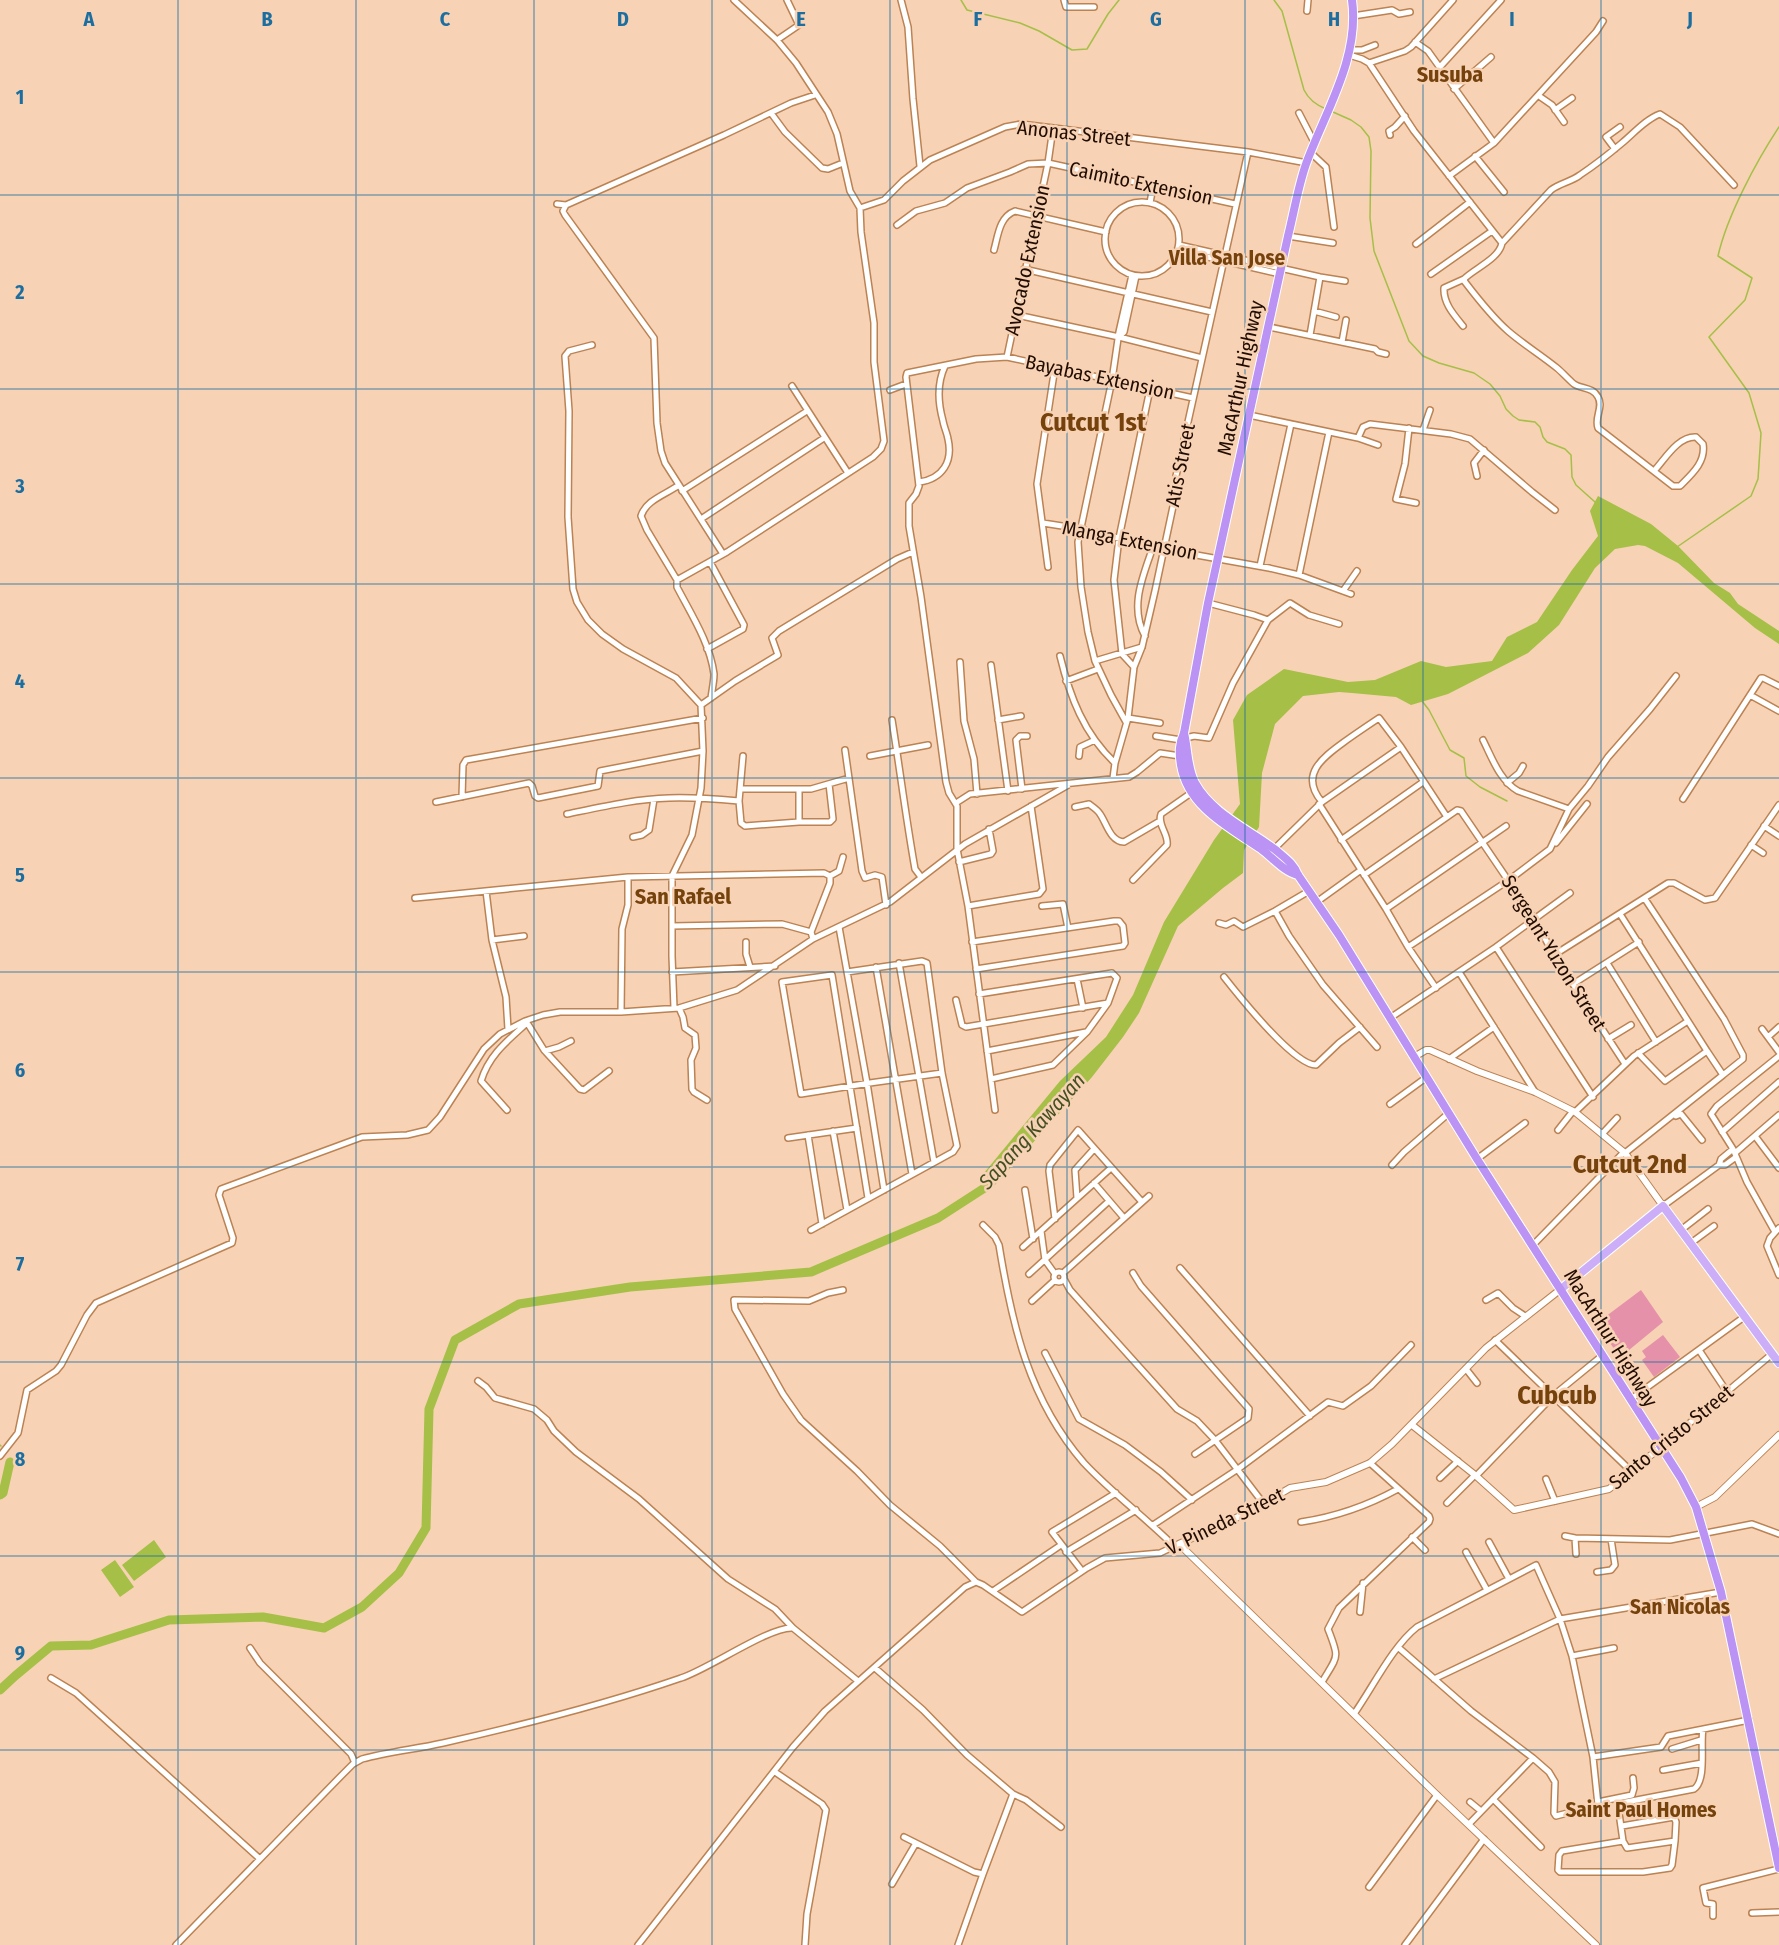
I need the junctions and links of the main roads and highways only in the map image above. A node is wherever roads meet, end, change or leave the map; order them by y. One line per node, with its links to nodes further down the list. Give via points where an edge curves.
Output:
1 (1352, 0): 2 (highway, MacArthur Highway, via 1349,52 1307,162 1288,236 1208,603)
2 (1184, 737): 3 (highway, MacArthur Highway, via 1189,767); 3 (highway, MacArthur Highway, via 1182,770 1191,793)
3 (1211, 810): 4 (highway, MacArthur Highway, via 1296,868)
4 (1561, 1289): 5 (main road, V. Pineda Street, via 1663,1206); 6 (highway, MacArthur Highway, via 1696,1508 1721,1592)
5 (1779, 1363)
6 (1779, 1868)

